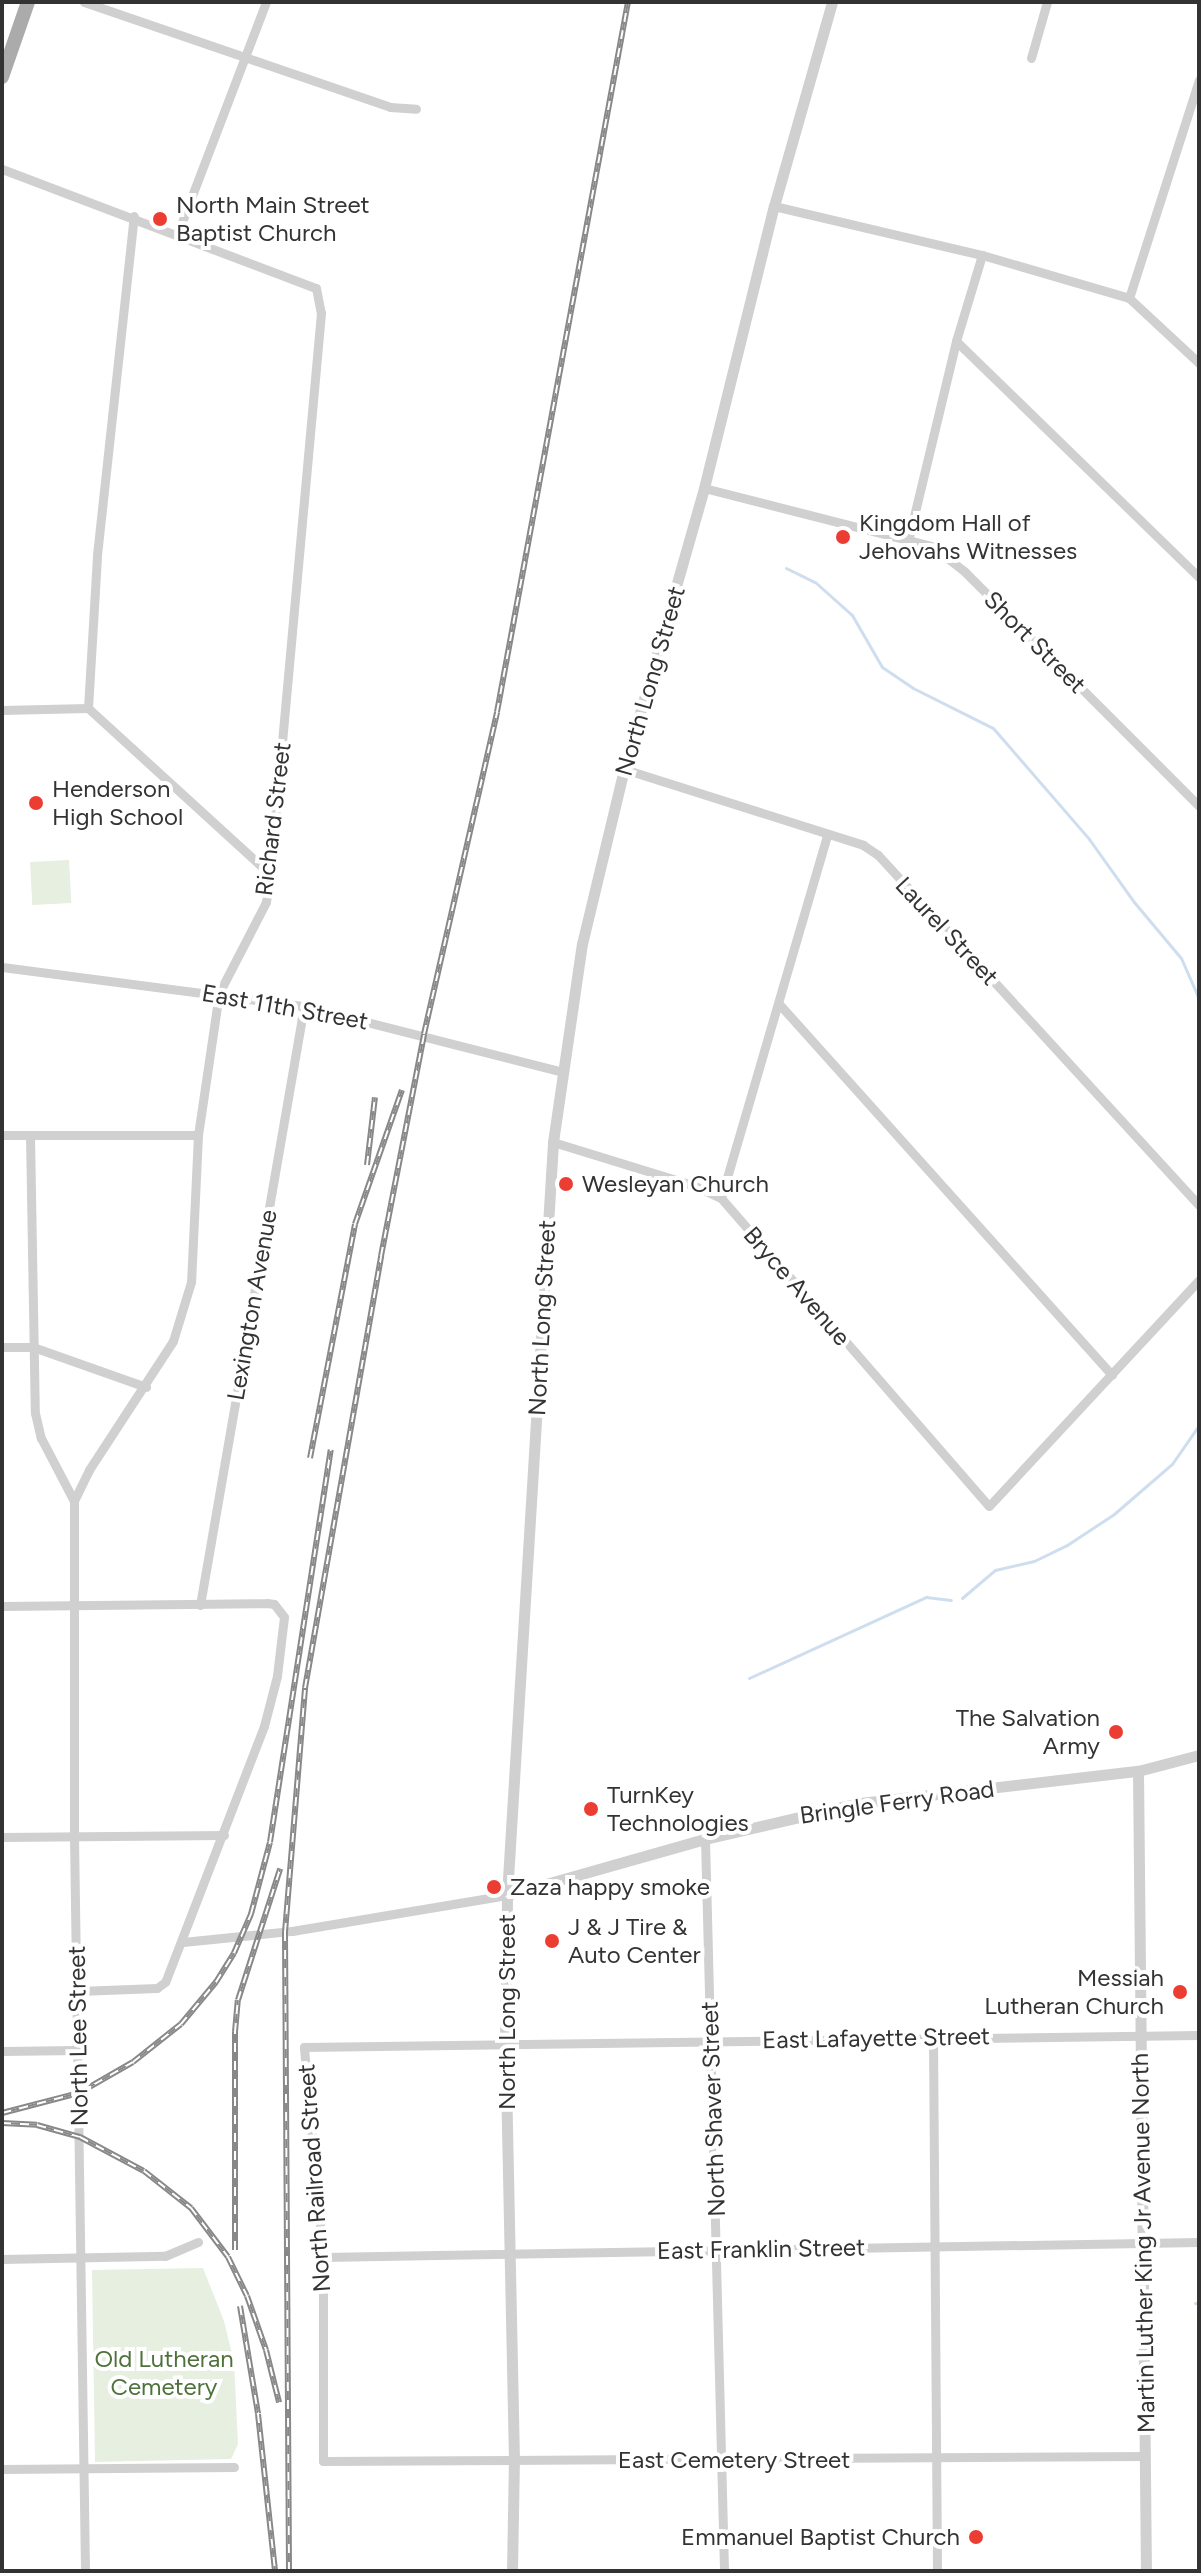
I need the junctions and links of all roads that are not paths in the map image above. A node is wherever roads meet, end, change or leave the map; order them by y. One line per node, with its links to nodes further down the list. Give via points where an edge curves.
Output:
1 (28, 2): 8 (main road)
2 (84, 2): 7 (street)
3 (266, 2): 7 (street)
4 (832, 2): 12 (street, North Long Street)
5 (1047, 2): 6 (street)
6 (1031, 58)
7 (247, 59): 10 (street, via 390,107); 14 (street)
8 (2, 77)
9 (1199, 80): 16 (street)
10 (416, 109)
11 (2, 169): 13 (street)
12 (774, 206): 15 (street); 19 (street, North Long Street)
13 (134, 216): 14 (street); 22 (street, via 97,555)
14 (177, 235): 27 (street, Richard Street, via 316,288 321,313)
15 (982, 255): 16 (street); 17 (street)
16 (1129, 298): 18 (street)
17 (956, 341): 20 (street); 21 (street)
18 (1199, 363)
19 (704, 488): 20 (street, Short Street); 24 (street, North Long Street)
20 (909, 537): 25 (street, Short Street, via 932,546 964,571)
21 (1199, 577)
22 (88, 708): 23 (street); 27 (street)
23 (2, 710)
24 (624, 769): 26 (street, Laurel Street); 32 (street, North Long Street, via 582,944)
25 (1199, 806)
26 (827, 835): 30 (street); 38 (street, Laurel Street, via 878,855)
27 (270, 874): 29 (street, Richard Street, via 266,902)
28 (2, 967): 29 (street, East 11th Street)
29 (219, 993): 31 (street, East 11th Street); 35 (street, Richard Street)
30 (780, 1005): 37 (street); 42 (street)
31 (304, 1006): 32 (street, East 11th Street); 46 (street, Lexington Avenue)
32 (563, 1072): 36 (street, North Long Street)
33 (2, 1135): 34 (street)
34 (30, 1135): 35 (street); 41 (street)
35 (198, 1135): 43 (street, Richard Street, via 191,1282 173,1341)
36 (553, 1142): 37 (street, Bryce Avenue); 54 (street, North Long Street)
37 (721, 1198): 42 (street, Bryce Avenue, via 989,1506)
38 (1199, 1205)
39 (1199, 1280): 42 (street)
40 (2, 1347): 41 (street)
41 (33, 1347): 43 (street); 44 (street, via 41,1438)
42 (1112, 1375)
43 (146, 1387): 44 (street, Richard Street)
44 (74, 1501): 45 (street, North Lee Street)
45 (75, 1604): 46 (street); 47 (street); 52 (street, North Lee Street)
46 (200, 1605): 50 (street, via 267,1603 284,1617 264,1726)
47 (2, 1606)
48 (1199, 1755): 49 (street, Bringle Ferry Road)
49 (1138, 1771): 53 (street, Bringle Ferry Road, via 860,1803); 58 (street, Martin Luther King Jr Avenue North)
50 (224, 1835): 52 (street); 55 (street)
51 (2, 1837): 52 (street)
52 (74, 1837): 56 (street, North Lee Street)
53 (705, 1839): 54 (street, Bringle Ferry Road); 60 (street, North Shaver Street)
54 (507, 1895): 55 (street); 61 (street, North Long Street)
55 (183, 1942): 56 (street, via 165,1982 157,1988)
56 (78, 1991): 62 (street, North Lee Street)
57 (1199, 2035): 58 (street, East Lafayette Street)
58 (1140, 2036): 59 (street, East Lafayette Street); 64 (street, Martin Luther King Jr Avenue North)
59 (933, 2038): 60 (street, East Lafayette Street); 67 (street)
60 (710, 2040): 61 (street, East Lafayette Street); 68 (street, North Shaver Street)
61 (505, 2042): 69 (street, North Long Street); 70 (street, North Railroad Street, via 304,2047)
62 (77, 2050): 63 (street); 71 (street, North Lee Street)
63 (2, 2051)
64 (1144, 2241): 66 (street, East Franklin Street); 67 (street, East Franklin Street); 73 (street, Martin Luther King Jr Avenue North)
65 (198, 2242): 71 (street, via 165,2256)
66 (1199, 2242)
67 (934, 2246): 68 (street, East Franklin Street); 75 (street)
68 (717, 2249): 69 (street, East Franklin Street); 74 (street, North Shaver Street)
69 (509, 2254): 70 (street, East Franklin Street); 77 (street, North Long Street)
70 (323, 2257): 76 (street, North Railroad Street)
71 (79, 2258): 72 (street); 79 (street, North Lee Street)
72 (2, 2259)
73 (1145, 2456): 75 (street, East Cemetery Street); 85 (street, Martin Luther King Jr Avenue North)
74 (723, 2459): 75 (street, East Cemetery Street); 77 (street, East Cemetery Street); 83 (street, North Shaver Street)
75 (935, 2459): 84 (street)
76 (323, 2461): 77 (street, East Cemetery Street)
77 (514, 2461): 82 (street, North Long Street)
78 (234, 2467): 79 (street)
79 (83, 2468): 80 (street); 81 (street, North Lee Street)
80 (2, 2469)
81 (85, 2571)
82 (512, 2571)
83 (724, 2571)
84 (937, 2571)
85 (1146, 2571)

